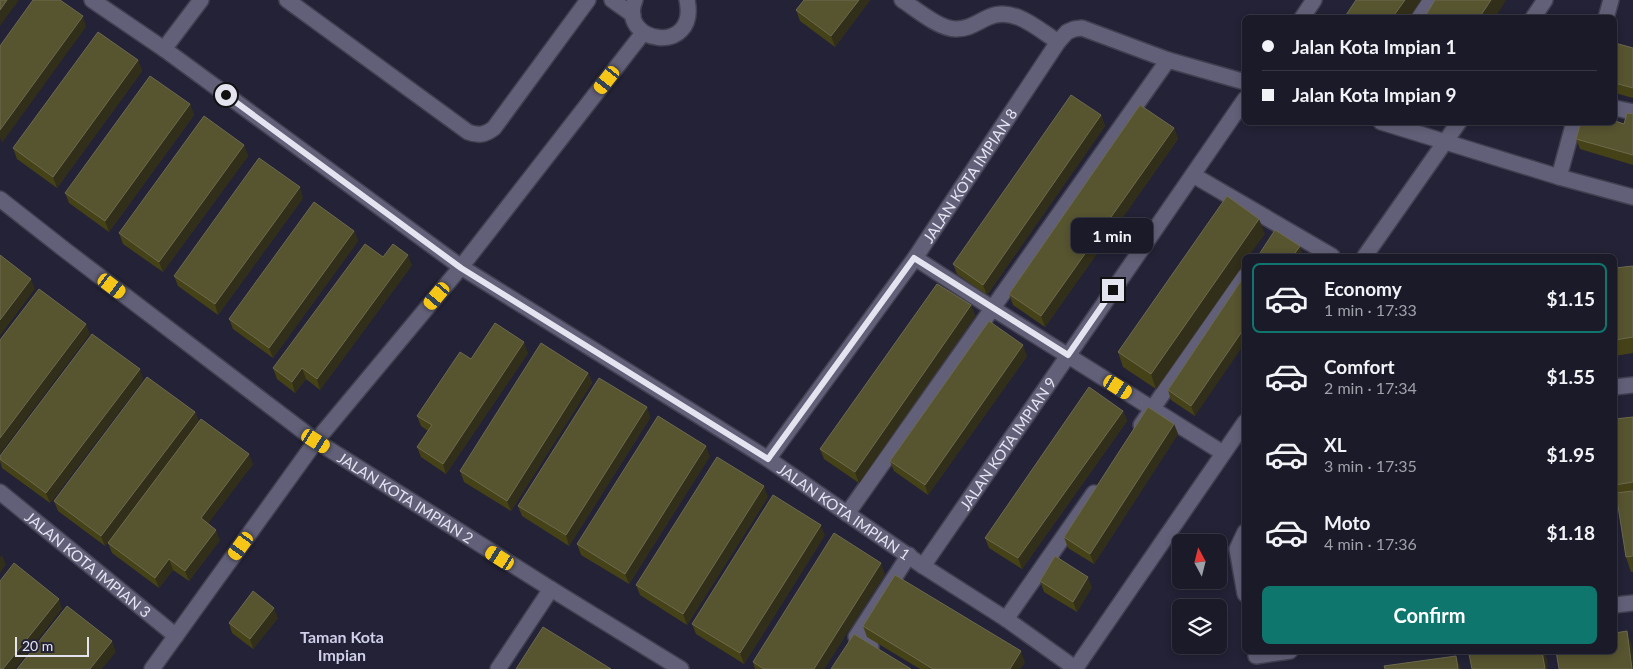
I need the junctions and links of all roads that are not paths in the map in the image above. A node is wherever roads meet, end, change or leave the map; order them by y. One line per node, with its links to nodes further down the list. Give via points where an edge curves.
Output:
1 (92, 0): 19 (street, JALAN KOTA IMPIAN 1)
2 (201, 0): 19 (street)
3 (287, 0): 4 (street, via 475,135 488,133 494,128)
4 (588, 0)
5 (612, 0): 12 (street)
6 (688, 0): 17 (street, via 687,21 673,36 658,38)
7 (902, 0): 18 (street, via 946,28 974,26 996,14 1006,14 1023,20)
8 (1314, 0): 13 (street)
9 (1431, 0): 14 (street)
10 (1545, 0): 15 (street)
11 (1611, 0): 16 (street)
12 (634, 8): 17 (street, via 636,25)
13 (1304, 15)
14 (1421, 15)
15 (1535, 15)
16 (1607, 15)
17 (643, 33): 38 (street)
18 (1058, 42): 20 (street, JALAN KOTA IMPIAN 8, via 1074,29 1089,30); 37 (street, JALAN KOTA IMPIAN 8)
19 (164, 49): 38 (street, JALAN KOTA IMPIAN 1)
20 (1168, 60): 21 (street); 40 (street)
21 (1242, 81)
22 (1242, 103): 29 (street, JALAN KOTA IMPIAN 9)
23 (1617, 108): 24 (street)
24 (1633, 112)
25 (1390, 125): 28 (street)
26 (1457, 125): 28 (street)
27 (1573, 125): 30 (street)
28 (1445, 143): 30 (street); 36 (street)
29 (1193, 175): 33 (street); 41 (street, JALAN KOTA IMPIAN 9)
30 (1559, 178): 31 (street)
31 (1633, 197)
32 (0, 199): 47 (street, JALAN KOTA IMPIAN 2)
33 (1280, 226): 34 (street); 35 (street)
34 (1270, 241)
35 (1329, 254)
36 (1367, 254)
37 (914, 258): 40 (street); 49 (street, JALAN KOTA IMPIAN 8)
38 (461, 268): 47 (street); 49 (street, JALAN KOTA IMPIAN 1)
39 (1242, 280): 44 (street)
40 (992, 308): 41 (street); 52 (street)
41 (1068, 355): 44 (street); 55 (street, JALAN KOTA IMPIAN 9)
42 (1633, 384): 43 (street)
43 (1617, 387)
44 (1152, 408): 46 (street); 48 (street)
45 (1242, 426): 48 (street)
46 (1135, 433)
47 (316, 441): 57 (street, JALAN KOTA IMPIAN 2); 61 (street)
48 (1222, 453): 68 (street)
49 (768, 459): 52 (street, JALAN KOTA IMPIAN 1)
50 (1102, 481): 60 (street)
51 (0, 492): 61 (street, JALAN KOTA IMPIAN 3)
52 (847, 514): 54 (street, JALAN KOTA IMPIAN 1)
53 (1242, 538): 56 (street, via 1237,549)
54 (909, 555): 55 (street, JALAN KOTA IMPIAN 1); 63 (street, via 856,637)
55 (922, 566): 60 (street, JALAN KOTA IMPIAN 1)
56 (1242, 577)
57 (551, 589): 66 (street); 67 (street, JALAN KOTA IMPIAN 2)
58 (1633, 603): 59 (street)
59 (1617, 605)
60 (1006, 619): 68 (street, JALAN KOTA IMPIAN 1)
61 (176, 636): 65 (street)
62 (1277, 654): 64 (street)
63 (886, 655)
64 (1256, 659)
65 (152, 669)
66 (498, 669)
67 (680, 669)
68 (1075, 669)

